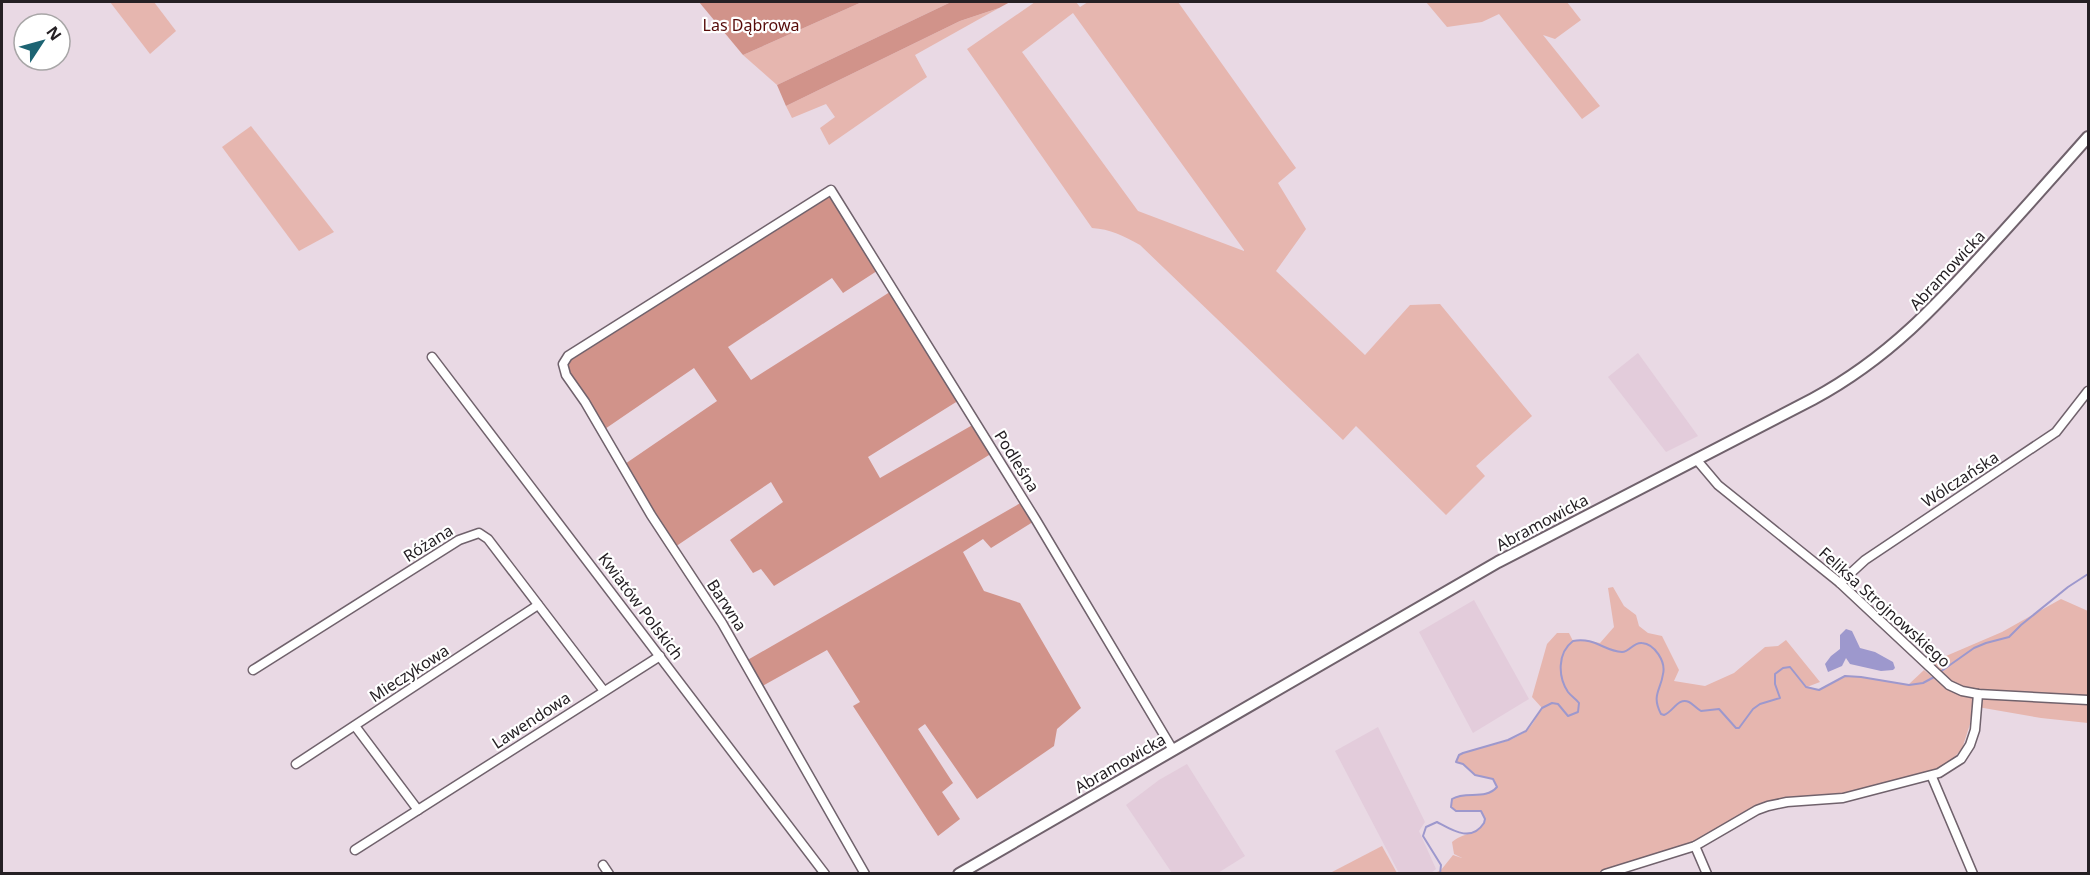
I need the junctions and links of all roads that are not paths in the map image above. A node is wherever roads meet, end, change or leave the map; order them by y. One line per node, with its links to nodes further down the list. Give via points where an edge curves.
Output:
1 (2088, 136): 5 (main road, Abramowicka, via 1946,296 1894,345 1827,392)
2 (568, 356): 14 (street, Podleśna, via 831,190); 23 (street, Barwna, via 563,364 566,375 722,623)
3 (432, 357): 8 (street, Kwiatów Polskich)
4 (2088, 391): 6 (street, Wólczańska, via 2056,432 1865,560)
5 (1696, 459): 6 (street, Feliksa Strojnowskiego, via 1718,485); 14 (main road, Abramowicka, via 1498,562)
6 (1840, 583): 11 (street, Feliksa Strojnowskiego, via 1944,681)
7 (538, 605): 9 (street, Różana, via 488,539 475,533); 10 (street, Różana); 13 (street, Mieczykowa)
8 (660, 657): 10 (street, Lawendowa); 22 (street, Kwiatów Polskich)
9 (254, 670)
10 (604, 691): 17 (street, Lawendowa)
11 (1978, 694): 12 (street, Feliksa Strojnowskiego); 16 (street, via 1975,730 1967,750 1954,765)
12 (2088, 700)
13 (355, 726): 15 (street, Mieczykowa); 17 (street)
14 (1173, 750): 24 (main road, Abramowicka)
15 (296, 765)
16 (1932, 777): 18 (street, via 1843,798 1768,806); 27 (street)
17 (418, 810): 19 (street, Lawendowa)
18 (1695, 846): 25 (street); 26 (street)
19 (355, 850)
20 (603, 865): 21 (street)
21 (609, 873)
22 (825, 873)
23 (866, 873)
24 (959, 873)
25 (1605, 873)
26 (1707, 873)
27 (1973, 873)

